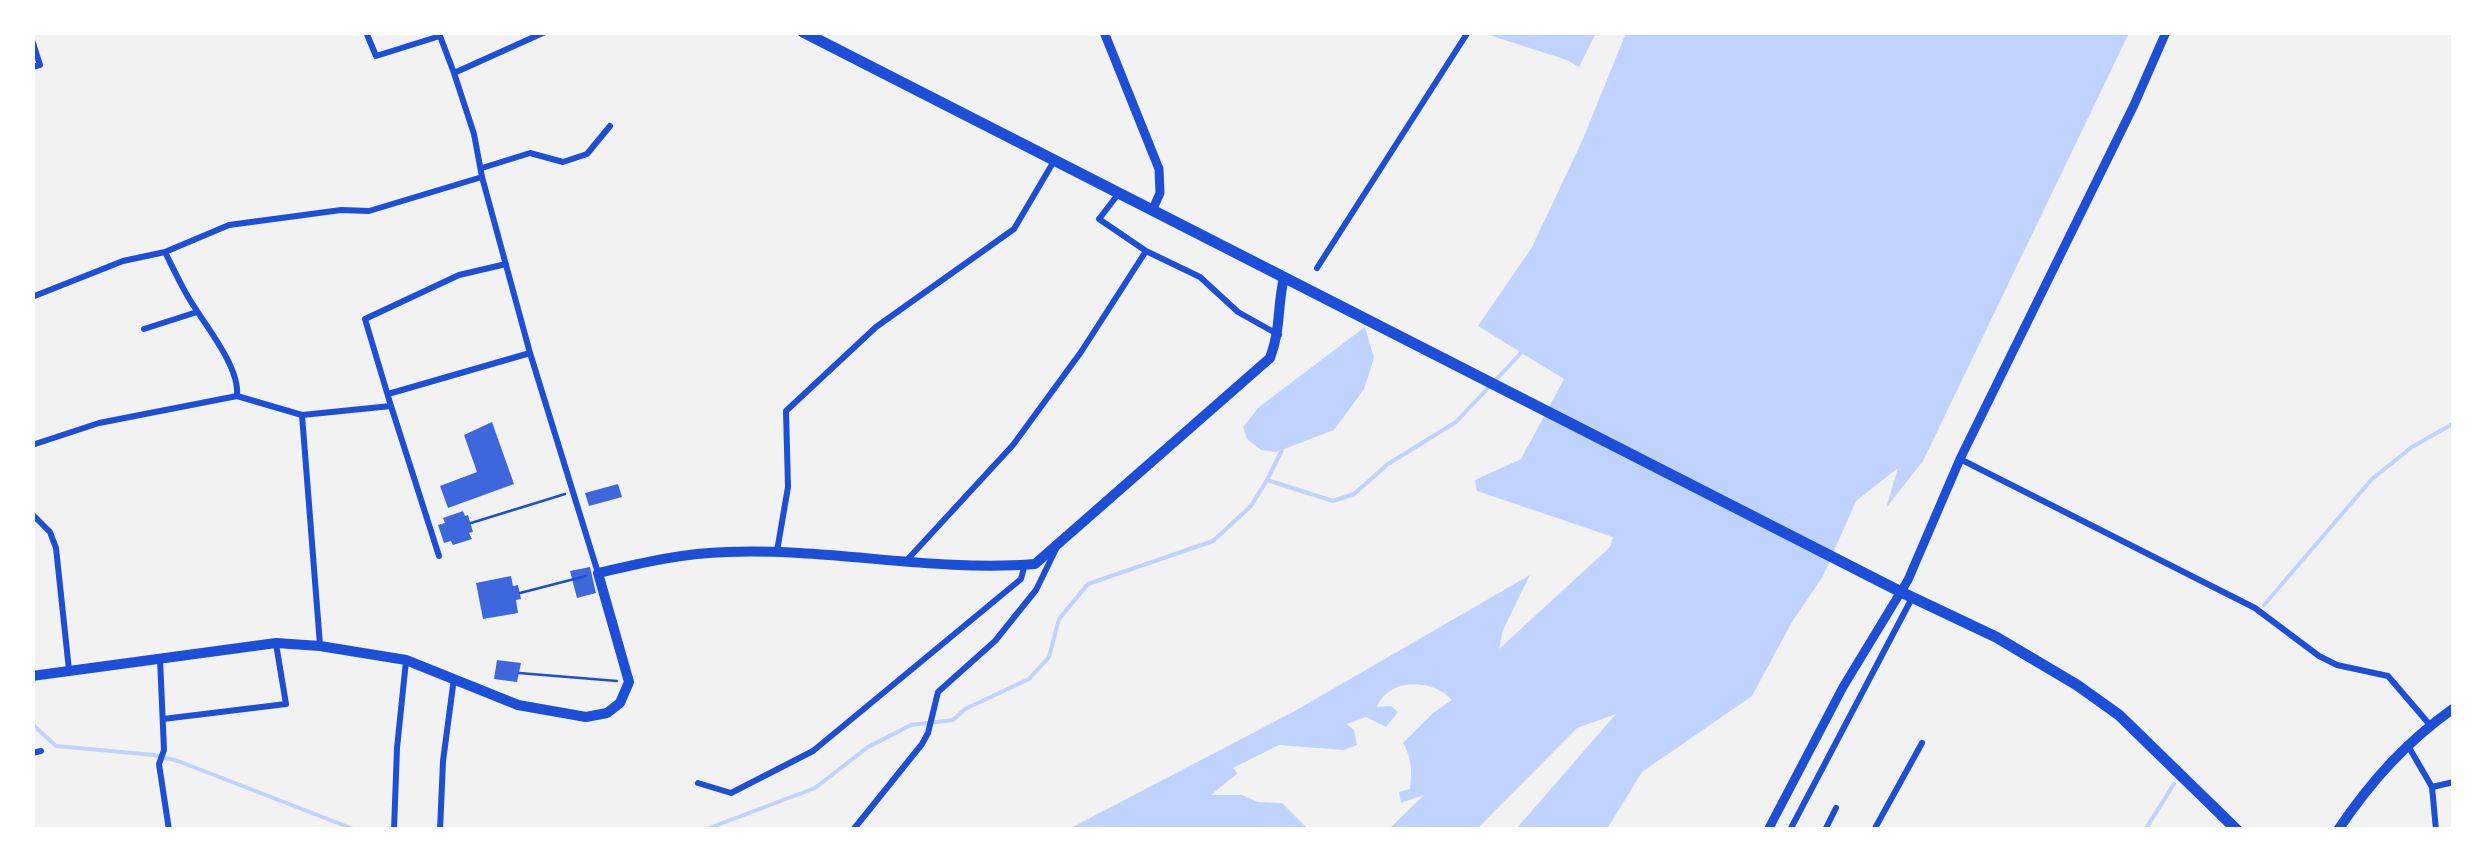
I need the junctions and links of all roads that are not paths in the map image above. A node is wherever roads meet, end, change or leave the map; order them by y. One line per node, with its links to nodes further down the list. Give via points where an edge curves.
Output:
1 (366, 32): 9 (street, via 376,56 440,36)
2 (545, 32): 9 (street)
3 (803, 32): 11 (highway)
4 (1104, 32): 14 (street, via 1159,169)
5 (1468, 32): 18 (street)
6 (2166, 32): 30 (street)
7 (32, 40): 8 (street, via 40,65)
8 (32, 67)
9 (454, 73): 12 (street)
10 (610, 126): 12 (street, via 587,154 563,162 530,153)
11 (1054, 160): 13 (highway); 33 (street, via 1014,229 876,327 786,411 788,487)
12 (482, 173): 16 (street, via 370,210 229,225); 17 (street)
13 (1118, 193): 14 (highway); 15 (street, via 1099,219)
14 (1152, 211): 19 (highway)
15 (1146, 250): 23 (street, via 1200,278 1238,312); 35 (street, via 1013,445)
16 (165, 252): 20 (street); 21 (street)
17 (506, 264): 24 (street); 25 (street, via 459,275 365,319)
18 (1317, 268)
19 (1284, 277): 23 (main road); 38 (highway)
20 (32, 297)
21 (197, 312): 22 (street); 26 (street, via 217,342)
22 (144, 329)
23 (1279, 335): 32 (main road, via 1270,358)
24 (530, 353): 25 (street); 37 (street)
25 (388, 394): 27 (street)
26 (237, 396): 28 (street); 29 (street, via 99,423)
27 (391, 406): 28 (street); 34 (street)
28 (302, 414): 40 (street)
29 (32, 444)
30 (1960, 459): 38 (street); 48 (street, via 2256,608 2319,656 2388,676)
31 (32, 514): 43 (street, via 56,548)
32 (1059, 544): 36 (main road, via 1036,564); 58 (street, via 1036,590 995,640 938,692 928,732)
33 (777, 552): 35 (main road); 37 (main road, via 675,556)
34 (439, 556)
35 (906, 561): 36 (main road)
36 (1025, 564): 52 (street, via 1021,579 812,751 731,793)
37 (598, 573): 45 (main road, via 629,682 607,713 586,717 518,705)
38 (1907, 594): 59 (street, via 1843,688); 60 (street); 63 (highway, via 2078,685 2119,715)
39 (276, 643): 40 (main road); 41 (main road); 47 (street, via 286,704)
40 (320, 646): 42 (main road)
41 (160, 659): 43 (main road); 47 (street)
42 (406, 660): 45 (main road); 56 (street)
43 (69, 672): 44 (main road)
44 (32, 676)
45 (454, 678): 57 (street)
46 (2454, 708): 48 (main road)
47 (163, 719): 55 (street, via 159,764)
48 (2430, 724): 50 (main road)
49 (1922, 743): 62 (street)
50 (2406, 744): 53 (street); 64 (main road)
51 (2454, 782): 53 (street)
52 (698, 783)
53 (2432, 787): 65 (street)
54 (1836, 808): 61 (street)
55 (169, 830)
56 (394, 830)
57 (440, 830)
58 (854, 830)
59 (1768, 830)
60 (1790, 830)
61 (1825, 830)
62 (1874, 830)
63 (2237, 830)
64 (2338, 830)
65 (2436, 830)

